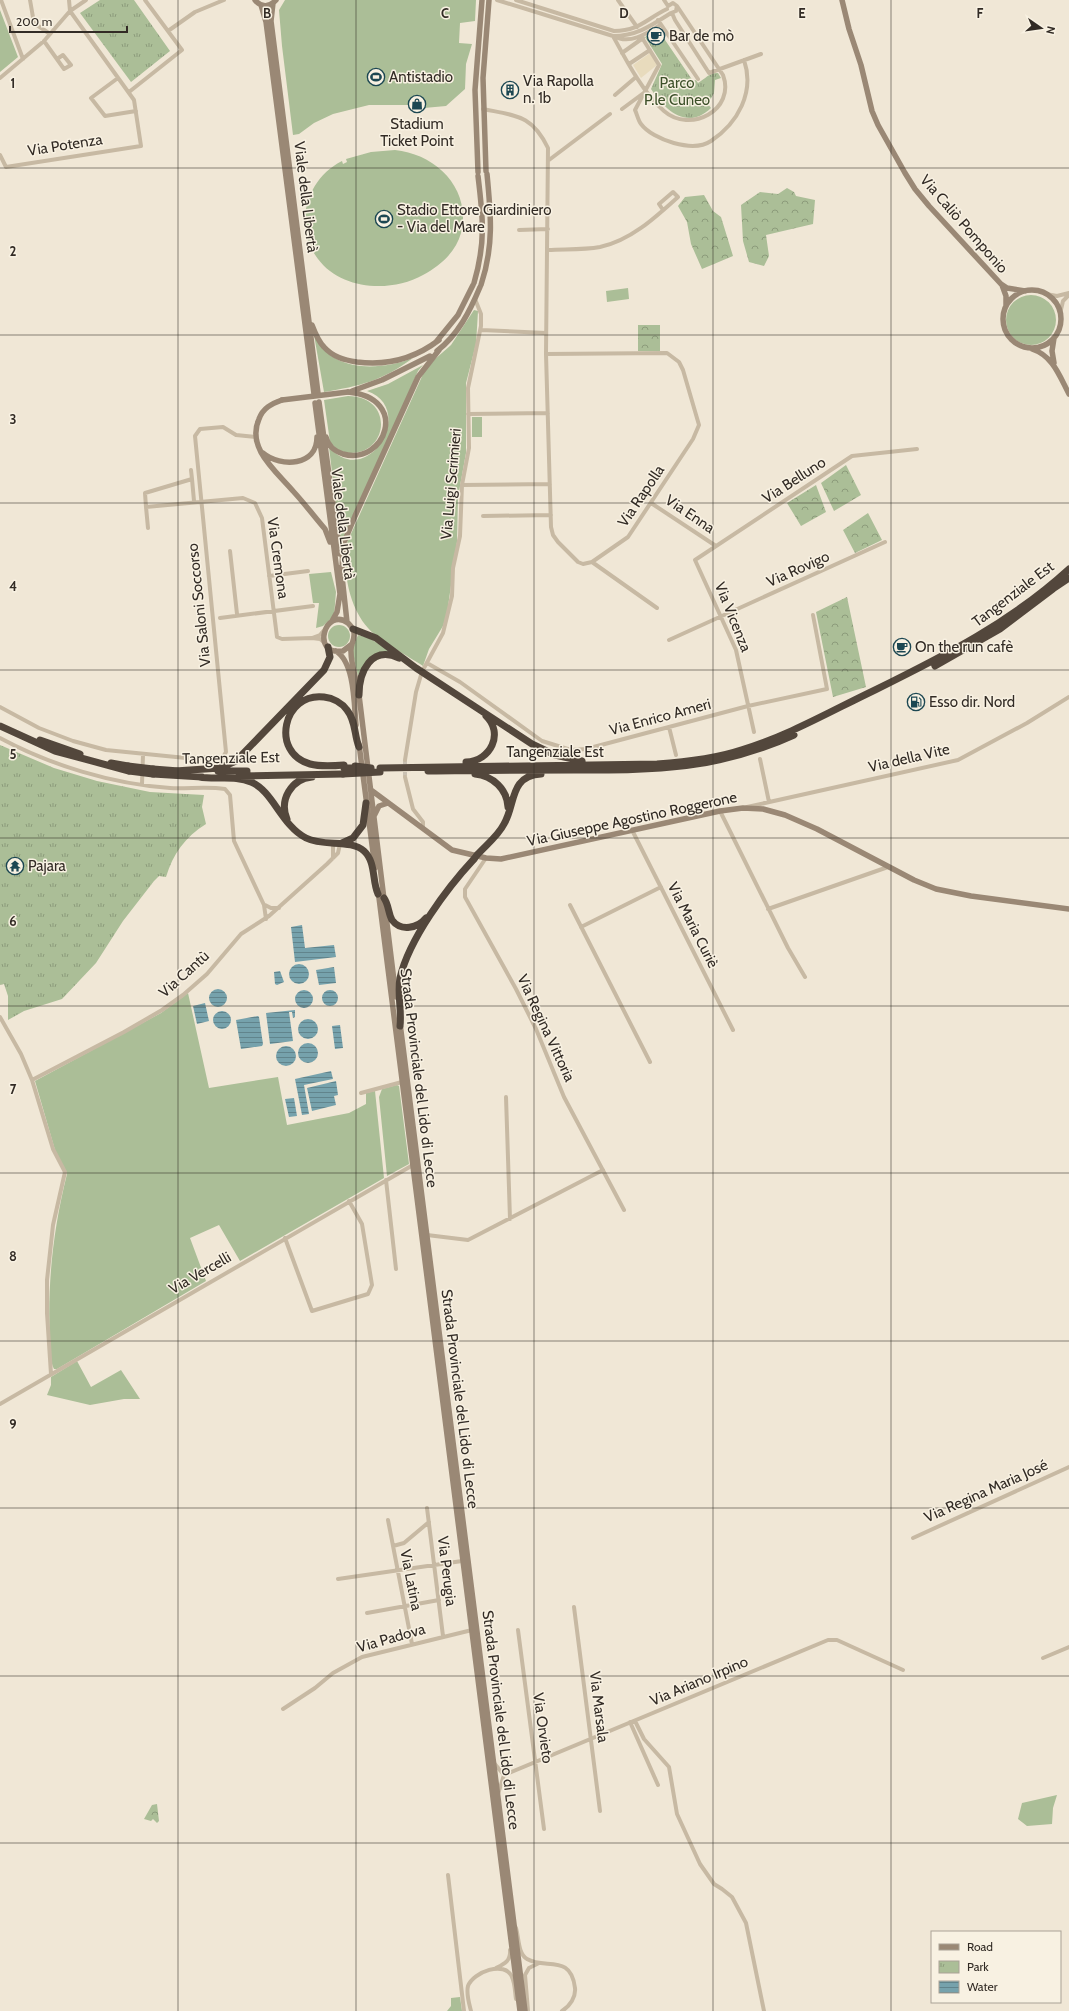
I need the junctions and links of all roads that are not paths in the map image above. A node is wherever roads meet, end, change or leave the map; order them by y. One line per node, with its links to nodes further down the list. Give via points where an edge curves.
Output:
1 (1, 0): 32 (street)
2 (30, 0): 26 (street, via 34,23)
3 (69, 0): 19 (street)
4 (86, 0): 19 (street)
5 (145, 0): 24 (street)
6 (223, 0): 24 (street, via 195,12)
7 (249, 0): 16 (street)
8 (482, 0): 44 (main road, via 477,44)
9 (489, 0): 45 (main road, via 484,49)
10 (497, 0): 25 (street)
11 (516, 0): 25 (street)
12 (618, 0): 23 (street)
13 (664, 0): 18 (street)
14 (842, 0): 58 (main road, Via Caliò Pomponio, via 872,111 905,173 929,206)
15 (276, 1): 16 (main road, Viale della Libertà, via 266,6); 65 (main road, Viale della Libertà, via 271,20)
16 (257, 2): 65 (main road, Viale della Libertà, via 266,22 316,393)
17 (674, 3): 18 (street); 20 (street, via 676,11); 36 (street)
18 (668, 8): 20 (street); 21 (street)
19 (70, 11): 26 (street); 39 (street)
20 (672, 13): 22 (street); 36 (street, via 709,73)
21 (655, 16): 22 (street); 23 (street)
22 (659, 23): 25 (street, via 626,36); 27 (street); 40 (street)
23 (637, 28): 25 (street)
24 (168, 31): 42 (street, via 182,50)
25 (613, 33): 27 (street, via 621,40); 30 (street)
26 (50, 34): 28 (street)
27 (642, 37): 29 (street); 30 (street)
28 (44, 41): 32 (street); 33 (street)
29 (650, 50): 35 (street); 41 (street, via 659,65)
30 (622, 53): 35 (street)
31 (761, 54): 34 (street)
32 (23, 59): 38 (street)
33 (57, 59)
34 (744, 60): 36 (street); 41 (street, via 747,80 742,108 731,124 710,142 683,145 652,134 641,124 635,110)
35 (629, 64): 37 (street)
36 (718, 69): 41 (street, via 726,81 724,96 719,106 708,116 686,120 676,118 664,112)
37 (636, 77): 41 (street); 43 (street)
38 (0, 78)
39 (118, 78): 42 (street); 47 (street, via 91,98 105,116)
40 (698, 79)
41 (647, 90): 46 (street)
42 (129, 92): 47 (street)
43 (615, 95)
44 (475, 109): 45 (main road); 52 (main road)
45 (483, 109): 50 (street, via 522,118 532,124 548,148); 51 (main road)
46 (622, 110)
47 (136, 111): 49 (street, Via Potenza, via 140,146 6,167)
48 (610, 114): 50 (street)
49 (0, 155)
50 (549, 160): 54 (street)
51 (486, 173): 52 (main road, via 482,169); 59 (main road, via 491,208 491,240)
52 (478, 174): 57 (main road, via 483,211 483,239)
53 (663, 210): 53 (street, via 678,198 673,192 659,204); 56 (street, via 626,238 611,244)
54 (548, 229): 55 (street); 56 (street)
55 (519, 230)
56 (548, 250): 70 (street)
57 (473, 284): 59 (main road, via 476,289); 67 (main road, via 465,304)
58 (1002, 284): 60 (main road, Via Caliò Pomponio, via 1013,290); 64 (main road, Via Caliò Pomponio)
59 (481, 286): 63 (main road)
60 (1025, 291): 61 (main road, Via Caliò Pomponio); 64 (main road, via 1017,294)
61 (1046, 294): 62 (street); 66 (main road, via 1055,302)
62 (1069, 294): 66 (street, via 1063,301)
63 (476, 299): 68 (street, Via Luigi Scrimieri, via 481,314); 69 (main road)
64 (1006, 307): 73 (main road, Via Caliò Pomponio, via 1003,322 1007,334 1015,343)
65 (308, 314): 72 (main road, via 324,347 336,356 350,361 391,363 414,356)
66 (1060, 314): 71 (main road, Via Caliò Pomponio, via 1060,326)
67 (450, 328): 69 (main road); 72 (main road)
68 (481, 330): 70 (street); 82 (street, Via Luigi Scrimieri, via 468,388)
69 (456, 332): 74 (main road)
70 (546, 333): 75 (street)
71 (1054, 338): 73 (main road, via 1047,344); 76 (main road, Via Caliò Pomponio, via 1052,351)
72 (439, 340): 77 (main road)
73 (1030, 348): 76 (main road, Via Caliò Pomponio, via 1045,355)
74 (439, 350): 77 (main road, via 425,360); 103 (main road, via 418,376 355,516 343,545)
75 (546, 354): 81 (street); 92 (street, Via Rapolla, via 667,353 679,362 699,425 693,439)
76 (1055, 367): 79 (main road, Via Caliò Pomponio)
77 (398, 372): 78 (main road, via 367,387)
78 (348, 392): 80 (main road, via 371,397 379,404 385,417 384,433 379,442 362,454 347,455 330,447); 83 (main road, bridge, via 282,400 268,406 257,422)
79 (1069, 394)
80 (317, 402): 84 (main road, via 317,443 309,456 292,463 281,462 267,456); 103 (main road, Viale della Libertà); 107 (main road, Viale della Libertà)
81 (548, 413): 82 (street); 88 (street)
82 (468, 414): 89 (street, Via Luigi Scrimieri, via 469,448)
83 (256, 437): 84 (main road); 90 (street, Via Saloni Soccorso, via 236,435 223,428 197,431 195,436)
84 (258, 446): 107 (main road, via 268,463 324,529 330,542)
85 (917, 449): 98 (street, Via Belluno, via 852,456)
86 (191, 470): 87 (street)
87 (192, 478): 91 (street); 93 (street, via 145,493)
88 (550, 484): 89 (street); 94 (street)
89 (462, 485): 123 (street, Via Luigi Scrimieri, via 460,536 452,596 444,628)
90 (201, 500): 91 (street, Via Cremona); 105 (street, Via Cremona, via 243,498 255,504 262,518); 137 (street, Via Saloni Soccorso, via 226,752 220,758)
91 (194, 501): 93 (street, Via Cremona)
92 (652, 503): 98 (street, Via Enna); 101 (street, Via Rapolla, via 628,537)
93 (146, 507): 96 (street)
94 (551, 515): 95 (street); 101 (street, via 553,535 558,542 578,562)
95 (483, 516)
96 (148, 528)
97 (885, 542): 113 (street, Via Rovigo)
98 (716, 546): 100 (street, Via Belluno)
99 (230, 551): 111 (street)
100 (695, 560): 113 (street, Via Vicenza)
101 (592, 562): 109 (street)
102 (1069, 567): 141 (highway, Tangenziale Est, via 1029,602 971,642 771,739 740,751 686,762)
103 (342, 569): 116 (main road, Viale della Libertà)
104 (308, 571): 105 (street)
105 (269, 576): 110 (street, Via Cremona)
106 (1069, 576): 144 (highway, Tangenziale Est, via 1000,629 965,651 776,743 744,755 687,767)
107 (338, 584): 115 (main road, Viale della Libertà, via 339,606)
108 (313, 606): 110 (street)
109 (657, 608)
110 (274, 610): 111 (street); 119 (street, Via Cremona, via 277,637)
111 (237, 614): 114 (street)
112 (813, 615): 128 (street, Via Enrico Ameri, via 827,689)
113 (721, 617): 120 (street, Via Rovigo); 128 (street, Via Vicenza, via 736,650)
114 (220, 618)
115 (331, 622): 116 (main road); 117 (main road, Viale della Libertà)
116 (347, 622): 118 (main road)
117 (325, 628): 119 (street); 122 (main road, via 323,636)
118 (353, 629): 121 (main road); 124 (highway, via 376,638)
119 (312, 638): 122 (street, Via Cremona, via 320,639)
120 (669, 640)
121 (352, 644): 122 (main road, via 345,650); 126 (main road, via 351,654)
122 (329, 647): 136 (main road, via 344,658 350,673); 145 (highway, via 330,657 324,670 236,761 220,768)
123 (427, 662): 124 (street, Via Luigi Scrimieri); 133 (street, Via Enrico Ameri, via 460,682 542,741 557,747 571,750 586,749)
124 (420, 668): 126 (highway, via 395,656 378,656 363,669 359,681); 130 (highway)
125 (421, 675): 140 (street)
126 (359, 694): 152 (main road)
127 (1068, 697): 154 (street, Via della Vite, via 1027,723 958,760)
128 (748, 706): 133 (street, Via Enrico Ameri); 134 (street, Via Vicenza)
129 (0, 707): 137 (street, via 39,728 72,741 106,750)
130 (474, 707): 141 (highway, via 544,750 573,760 602,761); 143 (highway, via 487,717 493,726 494,736 489,751 474,761 450,763)
131 (0, 721): 142 (highway, Tangenziale Est, via 58,747)
132 (0, 726): 142 (highway, Tangenziale Est, via 55,751)
133 (670, 727): 138 (street)
134 (754, 732)
135 (0, 738): 151 (street, via 19,748 81,771)
136 (359, 747): 146 (highway, via 351,716 341,704 328,697 314,697 295,707 287,720 285,736 294,754 304,762); 152 (main road)
137 (143, 755): 151 (street)
138 (676, 755)
139 (760, 759): 154 (street)
140 (405, 760)
141 (616, 765): 143 (highway, Tangenziale Est)
142 (129, 769): 148 (highway, Tangenziale Est, bridge)
143 (437, 769): 144 (highway, Tangenziale Est); 147 (highway, Tangenziale Est, bridge); 159 (highway, via 478,774 495,782 507,798)
144 (570, 770): 159 (highway, via 563,773 533,775 524,779 515,791)
145 (175, 771): 146 (highway, Tangenziale Est); 148 (highway, Tangenziale Est)
146 (344, 771): 147 (highway, bridge); 147 (highway, bridge); 149 (highway, Tangenziale Est); 162 (highway, via 308,777 292,787 285,799 284,808 287,820)
147 (371, 771)
148 (153, 772): 149 (highway, Tangenziale Est)
149 (199, 777): 162 (highway, via 251,782 262,790)
150 (406, 777): 160 (street, via 413,809 423,822)
151 (142, 784): 169 (street, via 168,788 227,790 230,796 235,845)
152 (368, 790): 153 (main road, Strada Provinciale del Lido di Lecce); 155 (main road, Via Giuseppe Agostino Roggerone); 158 (main road, Strada Provinciale del Lido di Lecce)
153 (366, 802): 163 (highway, via 363,825 358,833); 168 (main road, Strada Provinciale del Lido di Lecce)
154 (769, 802): 156 (street, Via della Vite)
155 (388, 803): 158 (main road, via 379,806); 160 (main road, Via Giuseppe Agostino Roggerone)
156 (743, 808): 157 (main road, Via Giuseppe Agostino Roggerone); 166 (main road, Via Giuseppe Agostino Roggerone, via 763,808 785,815)
157 (720, 811): 161 (main road, Via Giuseppe Agostino Roggerone); 172 (street)
158 (374, 816): 168 (main road, Strada Provinciale del Lido di Lecce)
159 (507, 818): 174 (highway, via 501,829 451,885)
160 (423, 828): 165 (main road, Via Giuseppe Agostino Roggerone, via 452,850)
161 (632, 830): 165 (main road, Via Giuseppe Agostino Roggerone, via 501,859); 167 (street, Via Maria Curiè)
162 (296, 832): 163 (highway, via 314,841)
163 (336, 844): 164 (street); 164 (street, Via Cantù, via 338,853); 168 (highway, via 354,846 368,855 373,866 375,887)
164 (333, 858): 171 (street, Via Cantù)
165 (486, 858): 187 (street, Via Regina Vittoria, via 464,889 465,897 516,989 536,1029 564,1097)
166 (888, 867): 172 (street); 173 (main road, Via Giuseppe Agostino Roggerone, via 914,880 952,893)
167 (661, 887): 176 (street); 180 (street, Via Maria Curiè)
168 (381, 896): 174 (highway, via 393,920 400,926 420,924); 179 (main road, Strada Provinciale del Lido di Lecce); 183 (main road, Strada Provinciale del Lido di Lecce)
169 (264, 905): 171 (street); 175 (street)
170 (570, 905): 176 (street)
171 (279, 908): 175 (street, Via Cantù)
172 (768, 909): 177 (street)
173 (1069, 909)
174 (433, 911): 179 (highway, via 402,970 399,991)
175 (266, 919): 182 (street, Via Cantù, via 241,934 208,974 162,1010)
176 (582, 927): 181 (street)
177 (804, 977)
178 (0, 1017): 182 (street)
179 (400, 1026): 192 (main road, Strada Provinciale del Lido di Lecce)
180 (733, 1030)
181 (650, 1062)
182 (32, 1080): 195 (street, via 53,1149 65,1172 54,1225 47,1280)
183 (402, 1082): 184 (street); 186 (main road, Strada Provinciale del Lido di Lecce)
184 (361, 1093)
185 (506, 1097): 191 (street)
186 (413, 1165): 188 (street, Via Vercelli); 203 (main road, Strada Provinciale del Lido di Lecce)
187 (603, 1170): 190 (street, Via Regina Vittoria); 191 (street)
188 (386, 1180): 189 (street, Via Vercelli); 194 (street)
189 (349, 1201): 193 (street, Via Vercelli); 193 (street, via 362,1224 372,1285 368,1294 312,1311)
190 (624, 1210)
191 (510, 1219): 192 (street, via 468,1240)
192 (426, 1235): 211 (main road, Strada Provinciale del Lido di Lecce)
193 (285, 1238): 195 (street, Via Vercelli)
194 (396, 1269)
195 (51, 1374): 196 (street, Via Vercelli)
196 (0, 1404)
197 (1069, 1467): 201 (street, Via Regina Maria José)
198 (427, 1508): 200 (street, Via Perugia)
199 (388, 1520): 202 (street, Via Latina)
200 (429, 1522): 202 (street, via 404,1543); 204 (street, Via Perugia)
201 (913, 1538)
202 (393, 1546): 205 (street, Via Latina)
203 (462, 1561): 204 (street); 211 (main road, Strada Provinciale del Lido di Lecce)
204 (434, 1564): 205 (street); 207 (street, Via Perugia)
205 (398, 1570): 206 (street); 208 (street, Via Latina)
206 (338, 1579)
207 (439, 1600): 208 (street); 214 (street, Via Perugia)
208 (404, 1606): 210 (street); 216 (street, Via Latina)
209 (574, 1607): 222 (street, Via Marsala)
210 (367, 1613)
211 (474, 1623): 212 (main road, Strada Provinciale del Lido di Lecce); 215 (main road, Strada Provinciale del Lido di Lecce)
212 (472, 1630): 214 (street, Via Padova); 215 (main road, Strada Provinciale del Lido di Lecce)
213 (518, 1630): 223 (street, Via Orvieto)
214 (443, 1636): 216 (street, Via Padova)
215 (476, 1637): 224 (main road, Strada Provinciale del Lido di Lecce); 231 (main road, Strada Provinciale del Lido di Lecce)
216 (412, 1644): 220 (street, Via Padova, via 362,1657 333,1673)
217 (1069, 1647): 218 (street)
218 (1043, 1658)
219 (903, 1670): 221 (street, Via Ariano Irpino, via 837,1640 828,1640)
220 (283, 1709)
221 (632, 1721): 222 (street, Via Ariano Irpino); 226 (street); 242 (street, via 669,1767 677,1814 700,1864 714,1884 732,1897 746,1923)
222 (591, 1739): 223 (street, Via Ariano Irpino); 228 (street, Via Marsala)
223 (536, 1762): 225 (street, Via Ariano Irpino); 229 (street, Via Orvieto)
224 (494, 1763): 225 (street); 227 (main road, Strada Provinciale del Lido di Lecce)
225 (504, 1775): 227 (street)
226 (658, 1785)
227 (498, 1794): 232 (main road, Strada Provinciale del Lido di Lecce)
228 (600, 1811)
229 (544, 1829)
230 (448, 1875): 235 (street)
231 (508, 1914): 234 (street, via 510,1956 508,1961); 238 (main road, Strada Provinciale del Lido di Lecce)
232 (514, 1920): 233 (street, via 521,1954); 239 (main road, Strada Provinciale del Lido di Lecce)
233 (539, 1963): 240 (street, via 529,1968 524,1979); 241 (street, via 557,1964 567,1970 573,1980 573,1999)
234 (495, 1969): 235 (street, via 486,1970 475,1976 468,1986); 238 (street, via 508,1972 512,1977)
235 (465, 1999): 236 (street); 237 (street)
236 (464, 2011)
237 (471, 2011)
238 (519, 2011)
239 (525, 2011)
240 (528, 2011)
241 (562, 2011)
242 (764, 2011)

